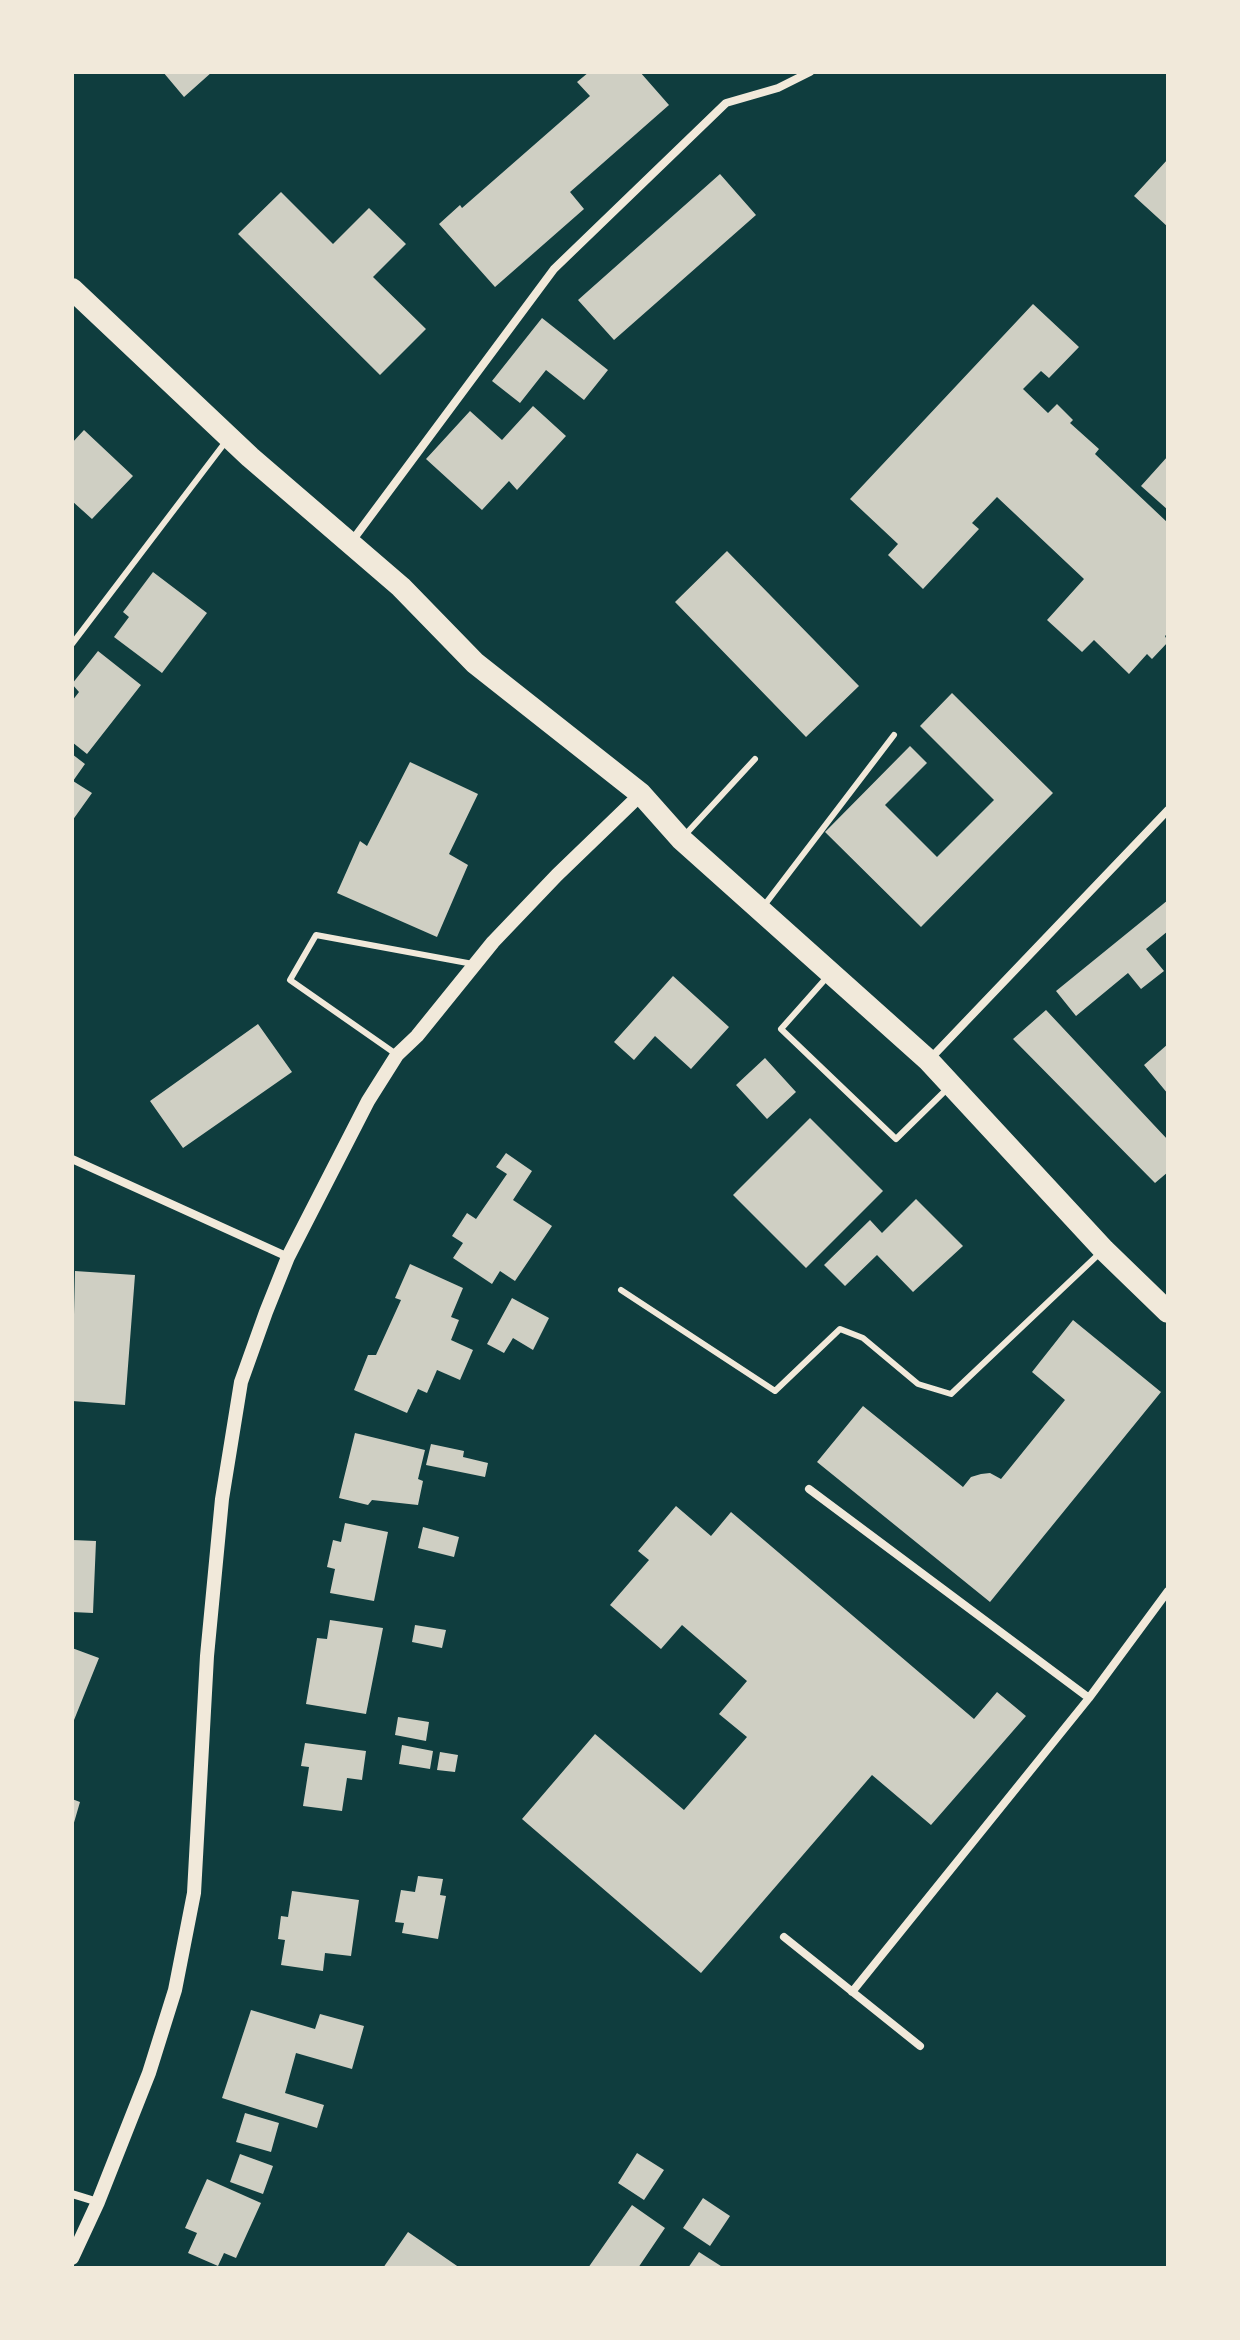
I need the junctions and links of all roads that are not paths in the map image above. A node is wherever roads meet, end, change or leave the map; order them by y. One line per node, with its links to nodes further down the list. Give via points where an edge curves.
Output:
1 (810, 72): 4 (street, via 726,103 554,269)
2 (72, 289): 3 (highway)
3 (230, 437): 4 (highway); 5 (lane)
4 (351, 543): 8 (highway, via 475,663)
5 (72, 644)
6 (894, 735): 11 (lane)
7 (755, 759): 10 (lane)
8 (641, 794): 10 (highway); 12 (street)
9 (1168, 810): 15 (street)
10 (681, 839): 11 (highway)
11 (760, 910): 13 (highway)
12 (473, 964): 14 (street); 14 (lane, via 316,935 290,980)
13 (830, 973): 15 (highway); 16 (lane, via 781,1029 896,1139)
14 (397, 1055): 19 (street)
15 (928, 1060): 16 (highway)
16 (951, 1085): 18 (highway)
17 (72, 1159): 19 (street)
18 (1104, 1250): 20 (lane, via 951,1394 918,1384 863,1338 840,1329 775,1391); 21 (highway)
19 (288, 1257): 29 (street, via 241,1382 222,1499 189,1921 175,1990 149,2073)
20 (621, 1290)
21 (1168, 1312)
22 (809, 1489): 24 (street)
23 (1168, 1591): 24 (street)
24 (1089, 1698): 26 (street)
25 (784, 1937): 26 (street)
26 (852, 1992): 27 (street)
27 (920, 2046)
28 (72, 2194): 29 (street)
29 (98, 2202): 30 (street)
30 (72, 2258)

